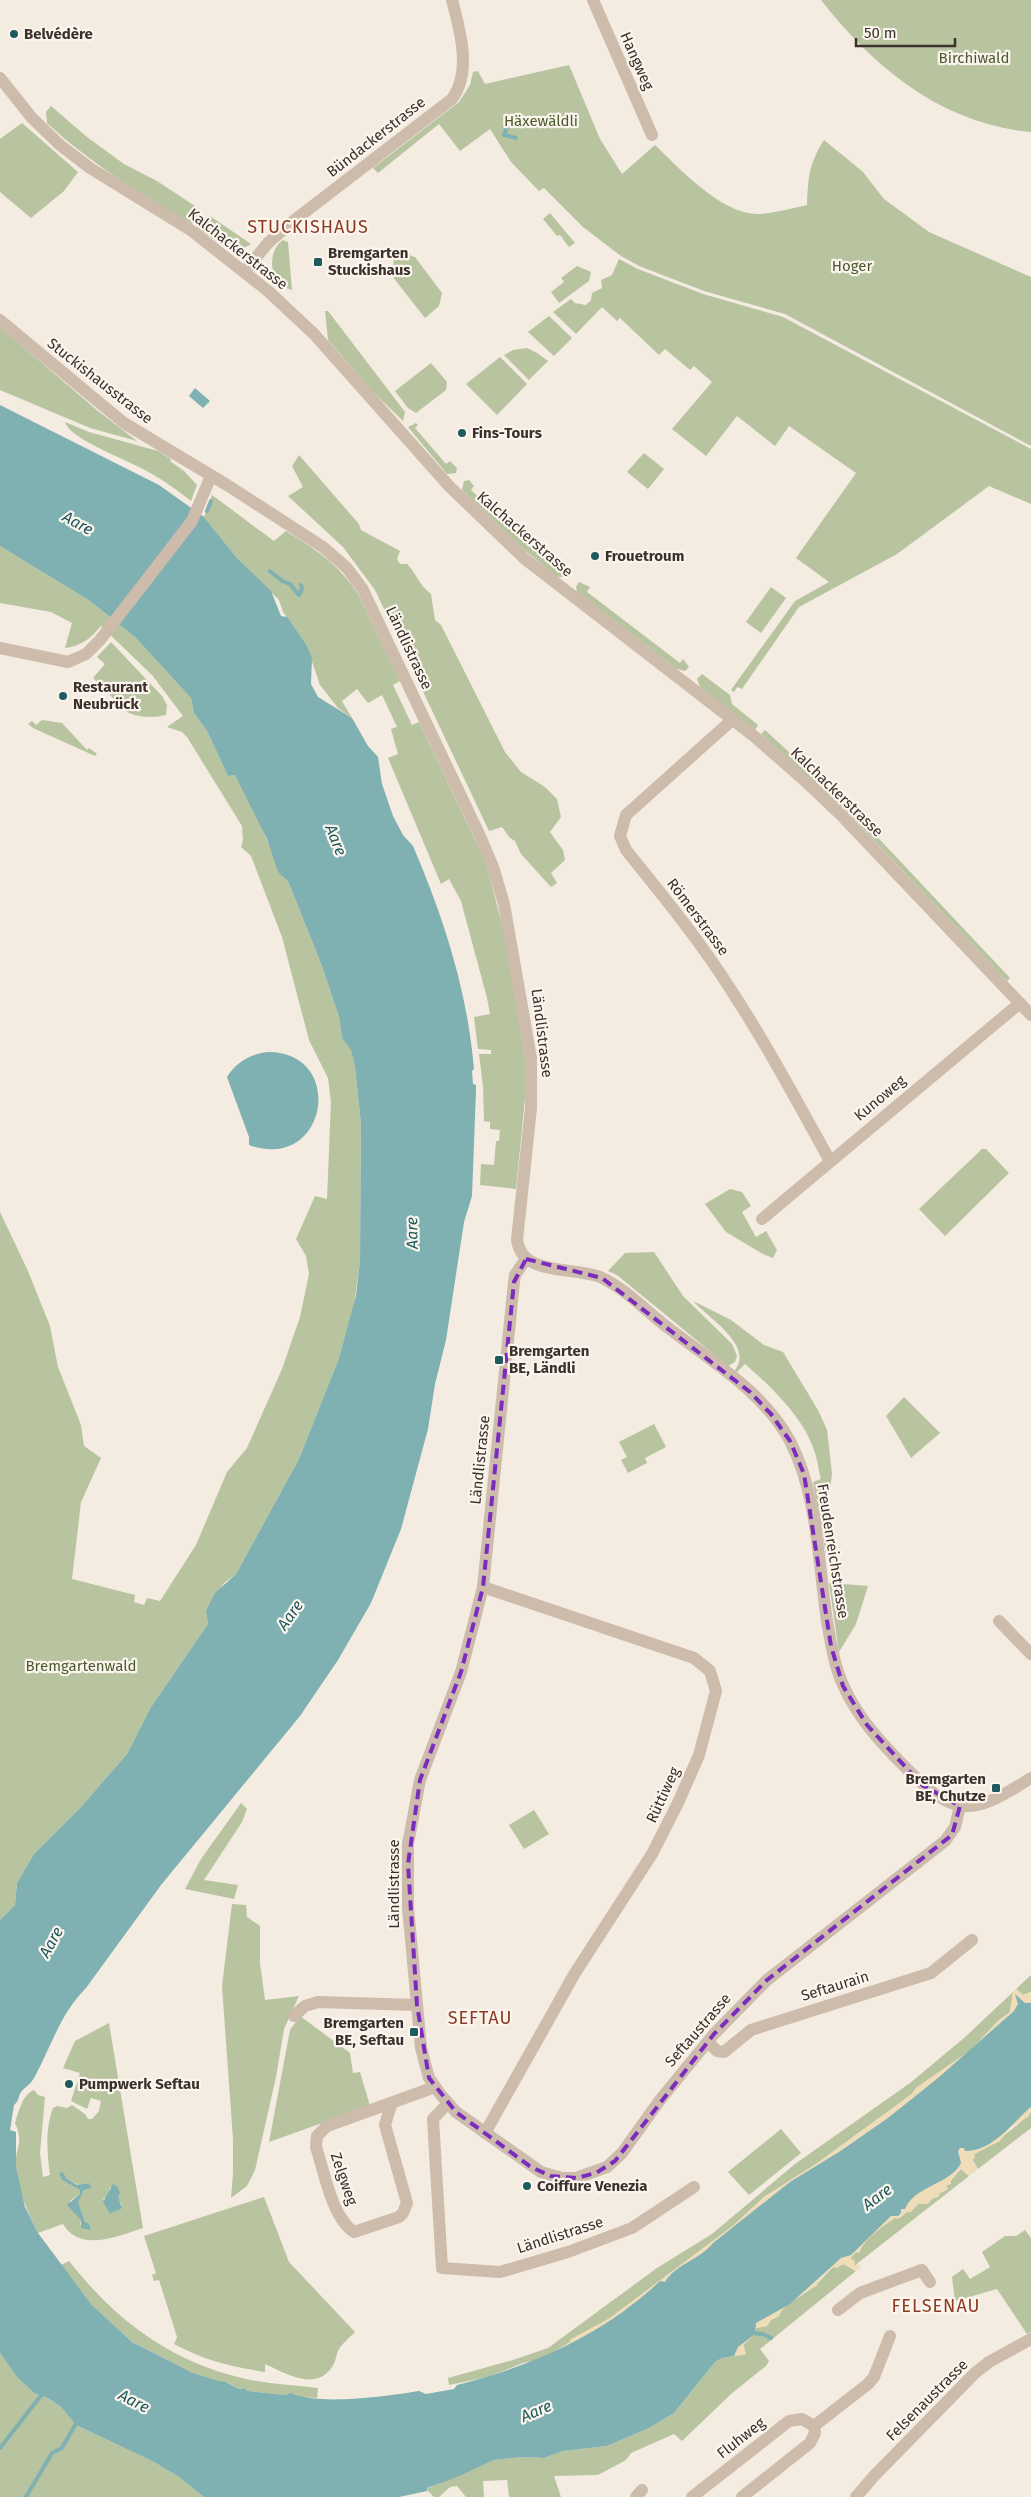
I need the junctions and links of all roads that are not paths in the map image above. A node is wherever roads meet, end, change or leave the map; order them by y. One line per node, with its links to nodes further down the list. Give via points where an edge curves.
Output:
1 (452, 0): 5 (street, Bündackerstrasse, via 463,70 460,86 452,99 292,222 268,243)
2 (593, 0): 4 (street, Hangweg)
3 (0, 78): 5 (street, Kalchackerstrasse, via 32,118 90,168 192,231)
4 (652, 135)
5 (245, 271): 9 (street, Kalchackerstrasse, via 314,334 449,486 498,534 545,575)
6 (0, 320): 7 (street, Stuckishausstrasse, via 124,424)
7 (211, 476): 8 (street, via 192,522 86,654 68,662); 14 (street, Ländlistrasse, via 324,547 354,576 366,595 493,867 508,920 531,1058 531,1108 518,1240)
8 (0, 648)
9 (732, 720): 10 (street, Kalchackerstrasse, via 830,804); 12 (street, Römerstrasse, via 626,815 620,836 626,850 689,928 731,990 781,1071)
10 (1020, 1003): 11 (street, Kalchackerstrasse); 12 (street, Kunoweg)
11 (1031, 1015)
12 (830, 1161): 13 (street, Kunoweg)
13 (762, 1219)
14 (526, 1259): 15 (street, Ländlistrasse, via 514,1282); 19 (street, Freudenreichstrasse, via 542,1266 602,1278 750,1392 771,1414 790,1441 804,1474 831,1646 843,1686 867,1724 913,1776 935,1795)
15 (483, 1587): 21 (street, Ländlistrasse, via 464,1665 420,1780 408,1844 408,1907); 27 (street, Rüttiweg, via 694,1658 710,1671 716,1691 699,1755 652,1854 576,1973)
16 (999, 1621): 17 (street)
17 (1031, 1654)
18 (1031, 1778): 19 (street, via 994,1800)
19 (960, 1806): 23 (street, Seftaustrasse, via 955,1827 945,1841 767,1980)
20 (972, 1940): 23 (street, Seftaurain, via 931,1973 751,2030 724,2052 717,2051)
21 (417, 2005): 22 (street, via 318,2002 305,2006); 24 (street, Ländlistrasse, via 424,2062)
22 (294, 2016)
23 (708, 2042): 27 (street, Seftaustrasse, via 622,2153 607,2168 596,2173 576,2178 551,2176 531,2167)
24 (435, 2087): 25 (street, Ländlistrasse); 26 (street, Zelgweg)
25 (448, 2103): 27 (street, Seftaustrasse); 28 (street, Ländlistrasse, via 433,2119 442,2268 500,2272 568,2252 632,2228)
26 (391, 2105): 26 (street, Zelgweg, via 385,2125 407,2203 399,2217 354,2232 337,2211 316,2141 327,2126)
27 (485, 2133)
28 (694, 2187)
29 (930, 2282): 30 (street, via 922,2270 860,2293)
30 (838, 2310)
31 (890, 2336): 33 (street, via 871,2381)
32 (1031, 2339): 36 (street, Felsenaustrasse, via 975,2373)
33 (814, 2426): 34 (street, Fluhweg, via 802,2419 789,2421); 35 (street, via 815,2433 810,2443)
34 (692, 2497)
35 (742, 2497)
36 (856, 2497)

